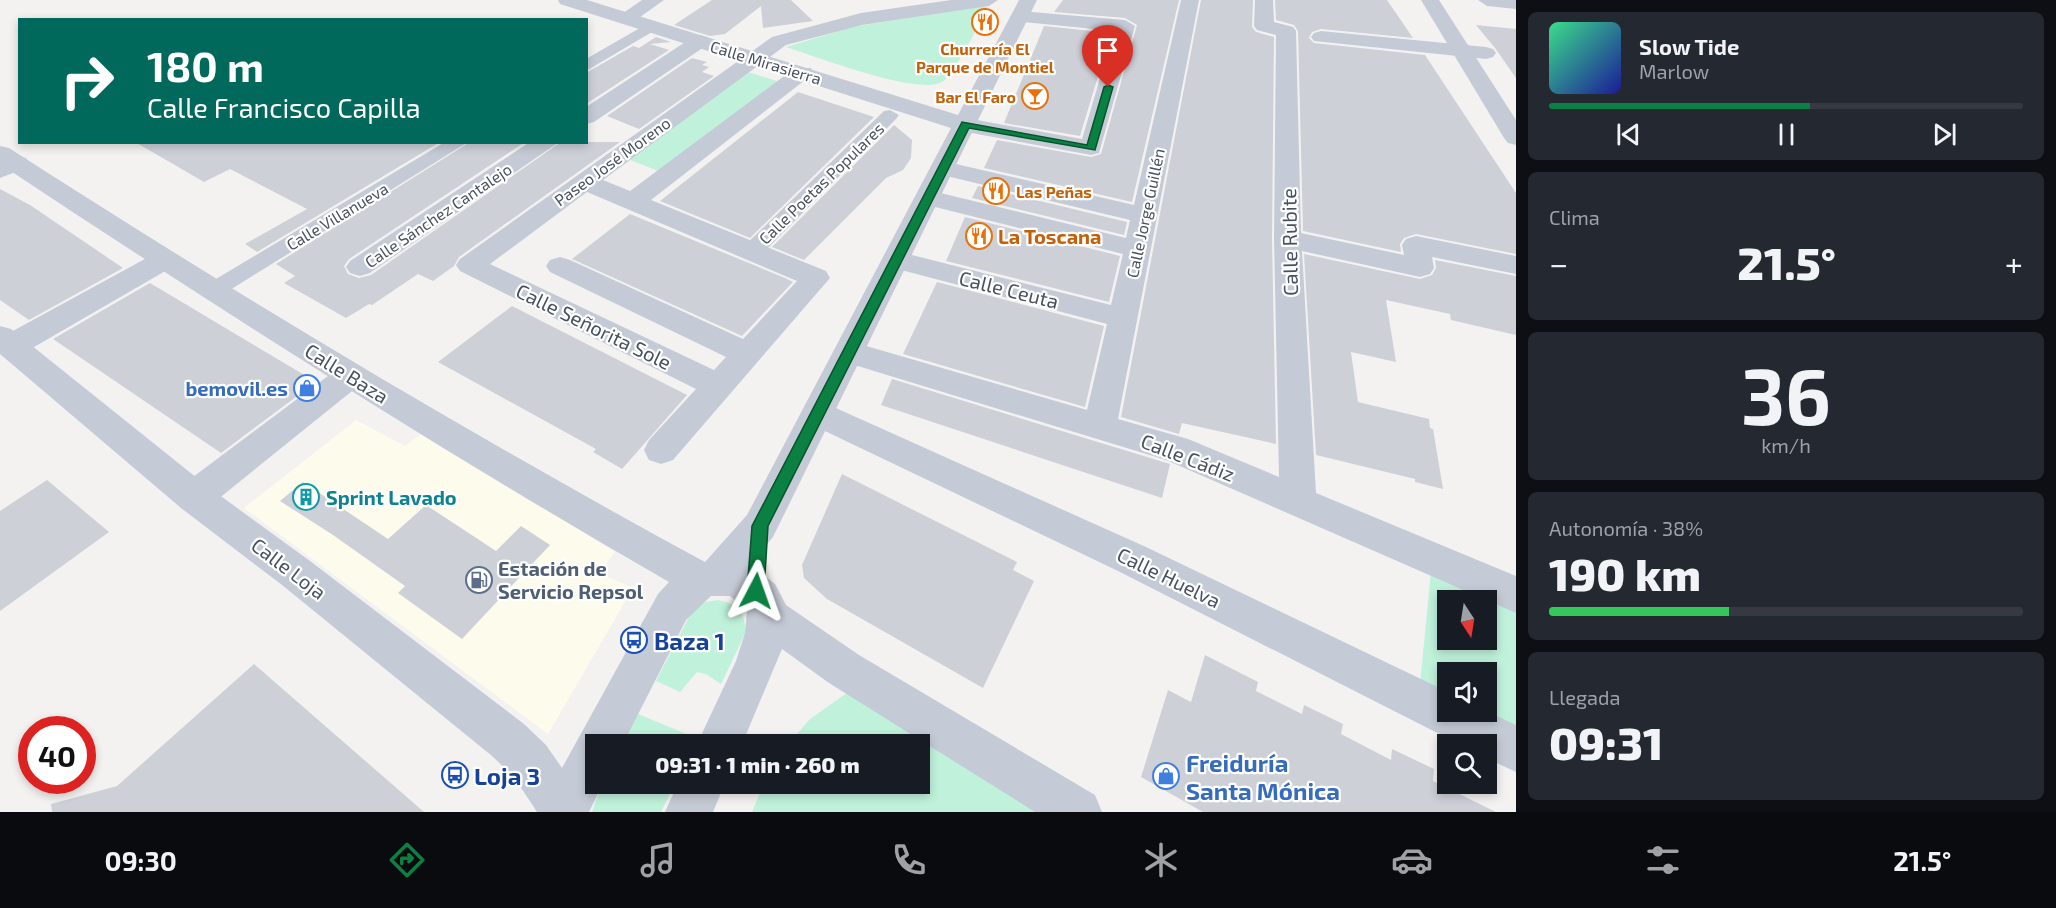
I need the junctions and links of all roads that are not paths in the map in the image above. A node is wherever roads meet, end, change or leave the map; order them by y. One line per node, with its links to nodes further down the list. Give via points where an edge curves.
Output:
1 (567, 0): 12 (street, Calle Mirasierra)
2 (655, 0): 12 (street)
3 (989, 0): 13 (street, Paseo José Moreno)
4 (1190, 0): 32 (street, Calle Jorge Guillén)
5 (1264, 0): 33 (street, Calle Rubite, via 1264,26 1286,31)
6 (1430, 0): 17 (street)
7 (1446, 0): 17 (street, via 1492,62)
8 (1487, 0): 10 (street)
9 (844, 2): 13 (street)
10 (1516, 3)
11 (1023, 5): 23 (street); 23 (street, Calle Mirasierra, via 1125,26 1091,148)
12 (626, 18): 14 (street, Calle Mirasierra)
13 (861, 19): 18 (street, Paseo José Moreno, via 779,41)
14 (652, 26): 16 (street, Calle Mirasierra); 19 (street)
15 (1321, 37): 17 (street)
16 (700, 41): 18 (street, Calle Mirasierra); 22 (street)
17 (1459, 51): 24 (street)
18 (756, 58): 20 (street, Calle Mirasierra); 29 (street, Paseo José Moreno)
19 (588, 65)
20 (803, 73): 23 (street, Calle Mirasierra); 31 (street)
21 (890, 115): 35 (street, Calle Poetas Populares)
22 (588, 116)
23 (966, 124): 28 (street)
24 (1516, 138)
25 (456, 144): 42 (street, Calle Villanueva)
26 (544, 144): 41 (street, Calle Sánchez Cantalejo)
27 (6, 162): 36 (street, Calle Baza)
28 (943, 168): 30 (street); 32 (street)
29 (583, 182): 31 (street); 38 (street, Paseo José Moreno)
30 (928, 198): 34 (street); 37 (street)
31 (632, 202): 35 (street)
32 (1144, 215): 34 (street, Calle Jorge Guillén)
33 (1288, 240): 39 (street, via 1420,268 1416,245); 53 (street, Calle Rubite)
34 (1137, 249): 43 (street, Calle Jorge Guillén)
35 (752, 251): 46 (street, via 816,278)
36 (164, 260): 42 (street, Calle Baza); 44 (street)
37 (896, 260): 43 (street, Calle Ceuta); 45 (street)
38 (470, 265): 48 (street, Calle Señorita Sole)
39 (1516, 265)
40 (560, 266): 46 (street, Calle Señorita Sole)
41 (360, 267)
42 (214, 290): 47 (street, Calle Baza)
43 (1123, 318): 50 (street, Calle Jorge Guillén)
44 (6, 341): 52 (street, Calle Loja)
45 (849, 352): 49 (street); 50 (street, Calle Cádiz)
46 (747, 354): 48 (street)
47 (351, 375): 52 (street); 55 (street, Calle Baza, via 605,528)
48 (718, 386): 51 (street)
49 (818, 413): 54 (street); 60 (street, Calle Huelva, via 1132,559)
50 (1100, 427): 53 (street, Calle Cádiz, via 1176,449)
51 (661, 450)
52 (194, 497): 63 (street, Calle Loja, via 508,740 530,761)
53 (1298, 502): 56 (street, Calle Cádiz)
54 (760, 526): 55 (street); 57 (street)
55 (709, 579): 57 (street, Calle Baza, via 735,579); 58 (street, via 686,590 672,607)
56 (1516, 595)
57 (762, 604): 59 (street, via 763,642); 65 (street, Calle Baza, via 844,669)
58 (604, 734)
59 (723, 734)
60 (1516, 748)
61 (585, 771): 63 (street)
62 (697, 794): 64 (street)
63 (564, 812)
64 (689, 812)
65 (1078, 812)

